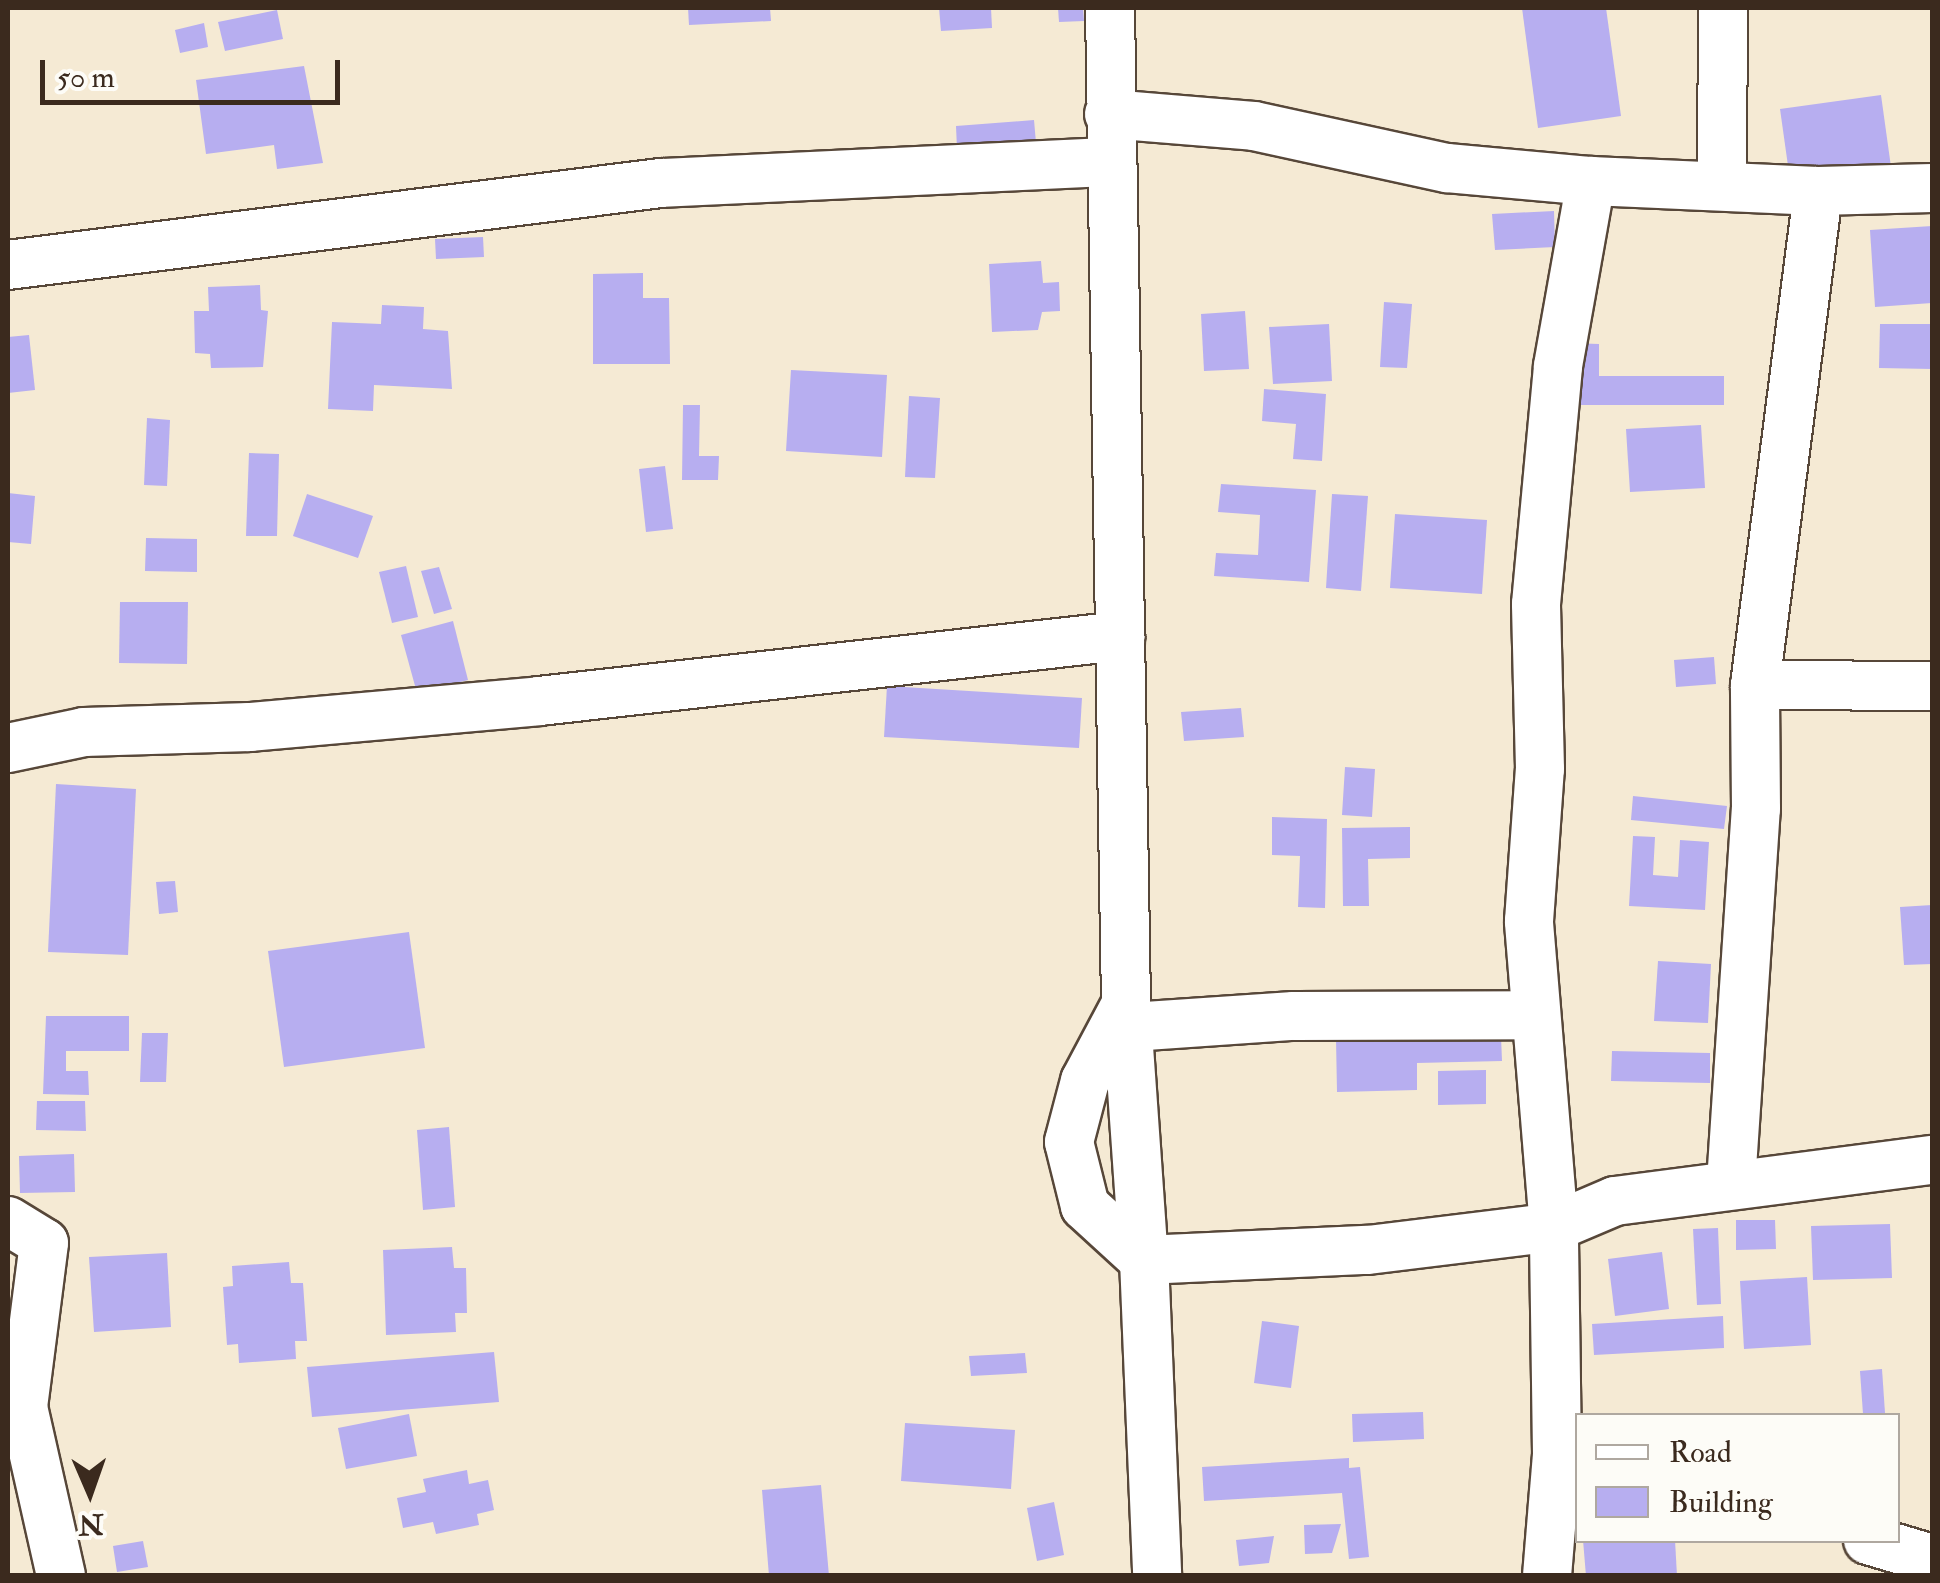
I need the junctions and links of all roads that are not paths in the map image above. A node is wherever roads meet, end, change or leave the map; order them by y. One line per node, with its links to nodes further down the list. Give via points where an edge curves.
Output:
1 (1110, 8): 3 (street)
2 (1723, 8): 6 (street)
3 (1108, 114): 4 (street); 5 (street, via 1254,126 1447,168)
4 (1110, 162): 9 (street, via 680,181); 10 (street)
5 (1591, 182): 6 (street); 15 (street, via 1558,366 1536,604 1540,769 1529,921)
6 (1722, 185): 8 (street)
7 (1932, 188): 8 (street)
8 (1818, 192): 11 (street)
9 (8, 265)
10 (1120, 636): 13 (street, via 539,701 250,727 84,732); 14 (street)
11 (1755, 685): 12 (street); 17 (street, via 1755,827)
12 (1932, 686)
13 (8, 748)
14 (1128, 1015): 15 (street); 20 (street); 20 (street, via 1085,1080 1069,1142 1086,1206)
15 (1536, 1016): 19 (street)
16 (1932, 1160): 17 (street)
17 (1731, 1182): 19 (street, via 1615,1201)
18 (8, 1221): 24 (street, via 44,1243 23,1407)
19 (1554, 1228): 20 (street, via 1368,1250); 21 (street)
20 (1144, 1260): 25 (street)
21 (1567, 1463): 26 (street)
22 (1878, 1543): 23 (street)
23 (1932, 1559)
24 (60, 1576)
25 (1157, 1576)
26 (1547, 1576)

